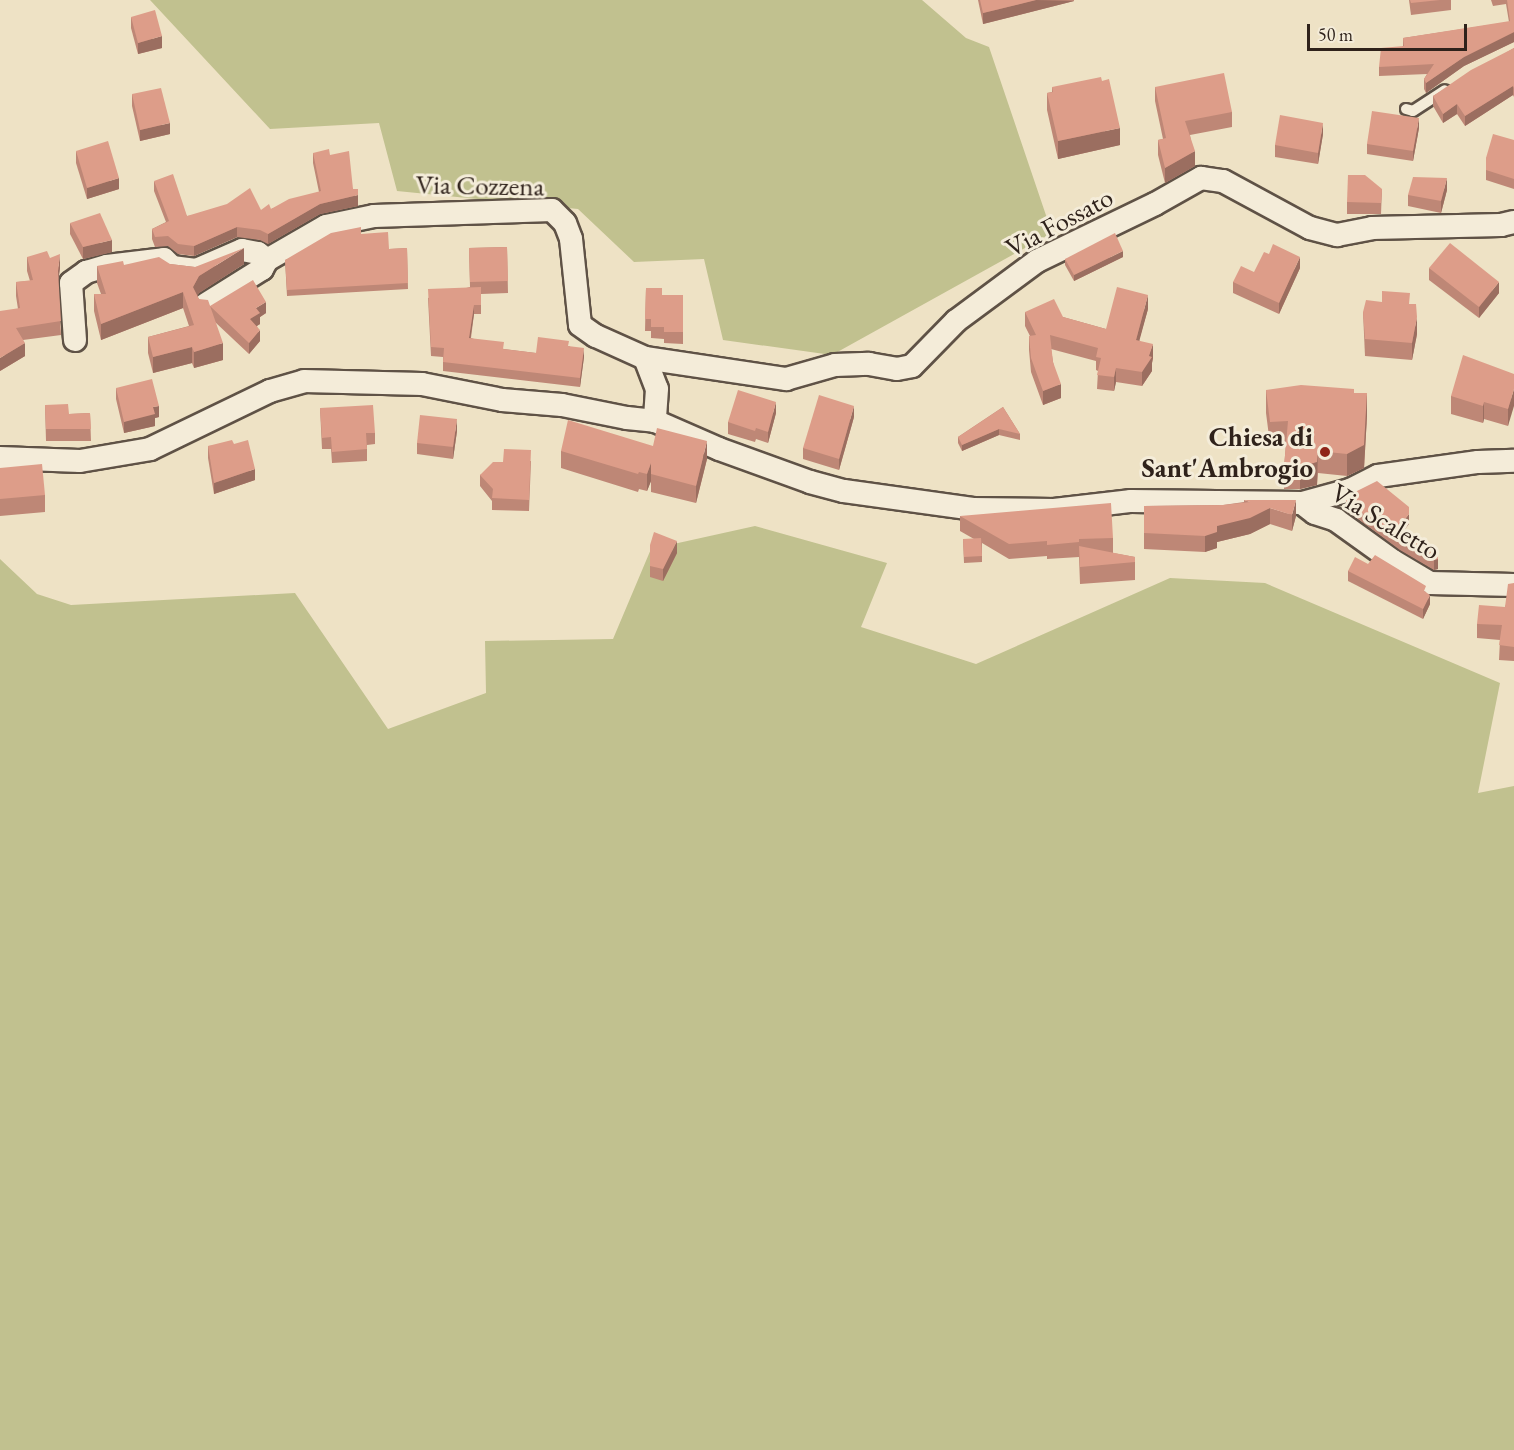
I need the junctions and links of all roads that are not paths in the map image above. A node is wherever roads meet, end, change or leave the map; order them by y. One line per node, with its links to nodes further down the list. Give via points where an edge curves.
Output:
1 (1451, 86): 2 (lane, via 1413,111)
2 (1406, 109)
3 (1514, 222): 7 (street, Via Fossato, via 1372,228 1337,235 1310,228 1223,181 1201,178 1036,261 956,321 912,366 897,369 869,364 835,365 786,379)
4 (267, 260): 5 (street, via 262,269); 6 (street, via 258,253 242,250 196,270 172,267 165,259 86,272 70,283); 7 (street, Via Cozzena, via 326,226 374,216 552,210 565,223 571,239 580,325)
5 (206, 304)
6 (75, 340)
7 (645, 358): 8 (street, via 657,389)
8 (655, 421): 9 (street, via 562,405 502,400 422,384 304,381 270,391 150,449 80,461); 11 (street, via 810,482 844,491 973,509 1054,510 1131,501)
9 (0, 458)
10 (1514, 461): 11 (street, via 1378,476 1350,490)
11 (1302, 503): 12 (street, Via Scaletto, via 1315,513 1336,520 1430,583)
12 (1514, 585)

